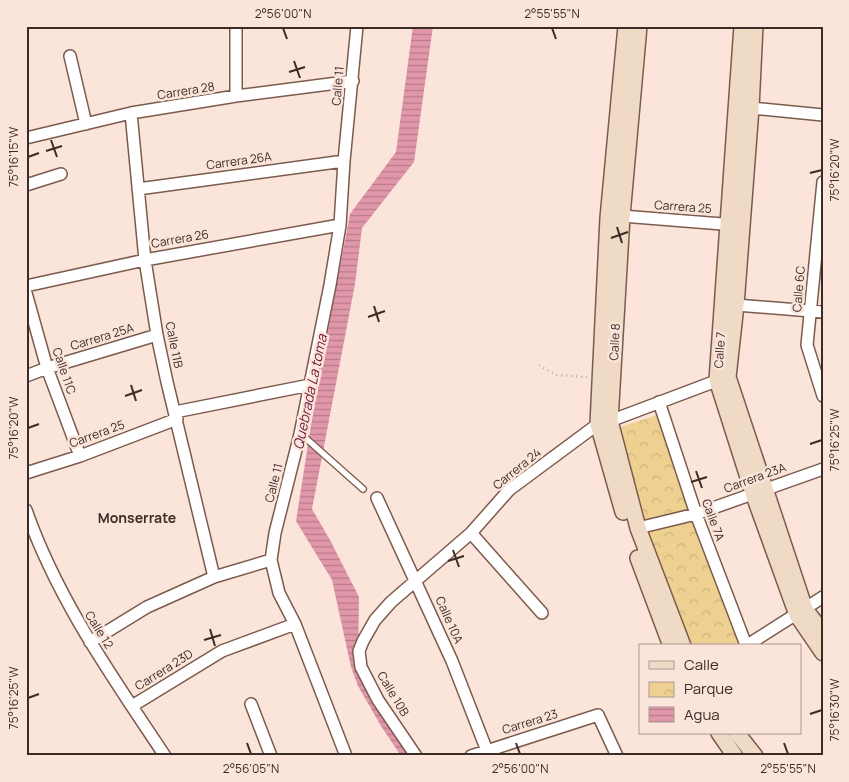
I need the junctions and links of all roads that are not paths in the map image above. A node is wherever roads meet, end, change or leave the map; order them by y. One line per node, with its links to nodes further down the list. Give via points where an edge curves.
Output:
1 (236, 26): 9 (street)
2 (357, 26): 8 (street, Calle 11)
3 (626, 26): 37 (main road, Calle 8, via 608,218 600,378)
4 (640, 26): 20 (main road, Calle 8)
5 (742, 26): 22 (main road, Calle 7)
6 (755, 26): 10 (main road, Calle 7)
7 (70, 56): 13 (street)
8 (353, 81): 9 (street, Carrera 28); 15 (street, Calle 11)
9 (236, 96): 11 (street, Carrera 28)
10 (751, 108): 12 (street); 22 (main road, Calle 7)
11 (131, 113): 13 (street, Carrera 28); 19 (street, Calle 11B)
12 (823, 115)
13 (86, 124): 14 (street, Carrera 28)
14 (26, 138)
15 (344, 161): 19 (street, Carrera 26A); 21 (street, Calle 11)
16 (62, 174): 18 (street)
17 (823, 182): 27 (street, Calle 6C)
18 (26, 185)
19 (138, 189): 23 (street, Calle 11B)
20 (622, 216): 22 (street, Carrera 25); 37 (main road, Calle 8)
21 (340, 225): 23 (street, Carrera 26); 33 (street, Calle 11)
22 (736, 225): 26 (main road, Calle 7); 32 (main road, Calle 7)
23 (145, 260): 24 (street, Carrera 26); 29 (street, Calle 11B)
24 (26, 286)
25 (26, 293): 30 (street, Calle 11C)
26 (736, 305): 27 (street); 32 (main road, Calle 7)
27 (811, 312): 28 (street); 34 (street, Calle 6C, via 807,345)
28 (823, 312)
29 (157, 335): 30 (street, Carrera 25A); 36 (street, Calle 11B)
30 (47, 368): 31 (street, Carrera 25A); 39 (street, Calle 11C)
31 (26, 376)
32 (723, 379): 35 (street, Carrera 24); 43 (main road, Calle 7)
33 (310, 385): 36 (street, Carrera 25); 38 (street, Calle 11)
34 (823, 396)
35 (659, 402): 37 (street, Carrera 24); 46 (street, Calle 7A)
36 (176, 416): 39 (street, Carrera 25); 50 (street, Calle 11B)
37 (604, 423): 47 (main road, Calle 8); 48 (street, Carrera 24, via 509,490); 59 (main road, Calle 8, via 632,540)
38 (300, 434): 42 (lane); 49 (street, Calle 11)
39 (80, 456): 41 (street, Carrera 25)
40 (823, 469): 43 (street, Carrera 23A)
41 (26, 473)
42 (363, 489)
43 (759, 491): 46 (street, Carrera 23A); 53 (main road, Calle 7)
44 (378, 498): 51 (street, Calle 10A)
45 (26, 510): 58 (street, Calle 12, via 37,542)
46 (696, 514): 47 (street, Carrera 23A); 61 (street, Calle 7A)
47 (638, 528): 60 (main road, Calle 8)
48 (471, 533): 51 (street, Carrera 24); 54 (street)
49 (271, 560): 50 (street); 55 (street, Calle 11, via 279,593)
50 (214, 577): 58 (street, via 147,607)
51 (416, 580): 57 (street, Carrera 24, via 375,620); 68 (street, Calle 10A)
52 (823, 597): 53 (street)
53 (801, 612): 56 (main road, Calle 7); 62 (street); 63 (main road, Calle 7)
54 (542, 613)
55 (295, 624): 65 (street, Carrera 23D, via 222,651); 71 (street, Calle 11)
56 (823, 633)
57 (363, 641): 72 (street, Calle 10B, via 359,651 361,667 378,700)
58 (90, 642): 65 (street, Calle 12)
59 (670, 644)
60 (682, 644)
61 (745, 644)
62 (749, 644)
63 (823, 653)
64 (251, 704): 70 (street)
65 (132, 706): 69 (street, Calle 12)
66 (720, 734): 75 (main road)
67 (739, 734): 76 (main road)
68 (488, 753): 73 (street, Carrera 23); 74 (street, Carrera 23, via 598,715)
69 (165, 756)
70 (271, 756)
71 (346, 756)
72 (416, 756)
73 (471, 756)
74 (617, 756)
75 (735, 756)
76 (756, 756)

